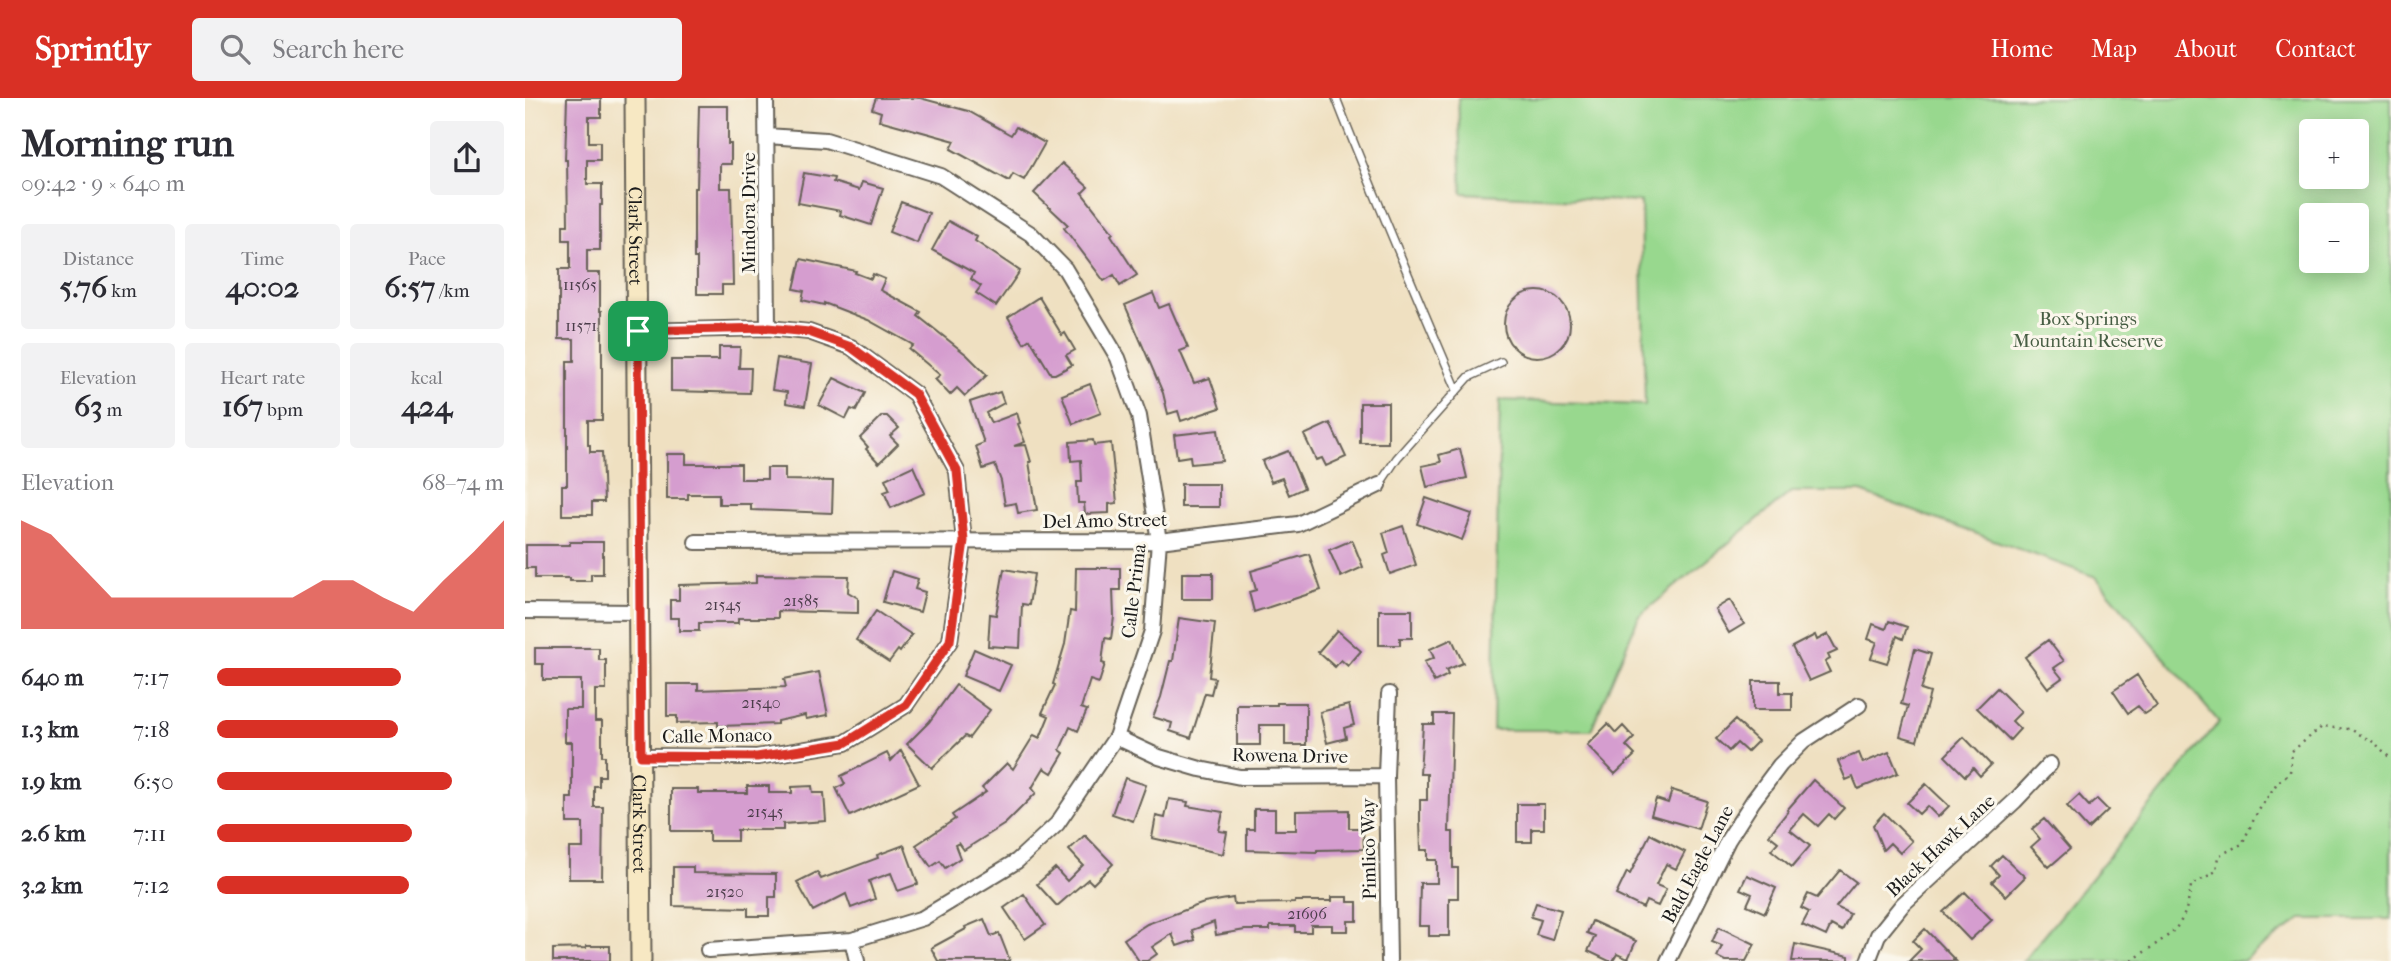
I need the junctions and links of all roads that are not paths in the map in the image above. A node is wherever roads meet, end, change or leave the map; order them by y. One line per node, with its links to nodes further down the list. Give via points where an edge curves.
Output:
1 (635, 98): 6 (street, Clark Street)
2 (766, 98): 4 (street, Mindora Drive)
3 (1336, 98): 8 (lane)
4 (767, 136): 5 (street, Mindora Drive); 11 (street, Calle Prima, via 826,140 941,176 1031,234 1065,269 1118,358 1139,416)
5 (768, 328): 6 (street, Calle Monaco); 10 (street, Calle Monaco, via 809,332 851,347 915,394 957,471)
6 (638, 331): 14 (street, Clark Street)
7 (1501, 362): 8 (lane, via 1469,377)
8 (1457, 390): 9 (lane, via 1397,458)
9 (1380, 485): 11 (street, Del Amo Street, via 1298,524)
10 (964, 541): 11 (street, Del Amo Street); 12 (street, Del Amo Street); 18 (street, Calle Monaco, via 950,641 906,705 845,743 757,757)
11 (1159, 541): 17 (street, Calle Prima, via 1152,631)
12 (696, 542)
13 (525, 611): 14 (street)
14 (640, 612): 18 (street, Clark Street)
15 (1389, 694): 20 (street, Pimlico Way)
16 (1859, 705): 26 (street, Bald Eagle Lane, via 1804,741 1753,801 1728,840)
17 (1116, 737): 20 (street, Rowena Drive, via 1159,757 1240,777); 21 (street, Calle Prima, via 1057,824 1017,861 923,918)
18 (641, 756): 23 (street, Clark Street)
19 (2050, 764): 27 (street, Black Hawk Lane, via 1903,904 1878,935)
20 (1386, 776): 25 (street, Pimlico Way)
21 (852, 940): 22 (street, Calle Prima); 24 (street)
22 (708, 950)
23 (642, 961)
24 (857, 961)
25 (1389, 961)
26 (1668, 961)
27 (1868, 961)

